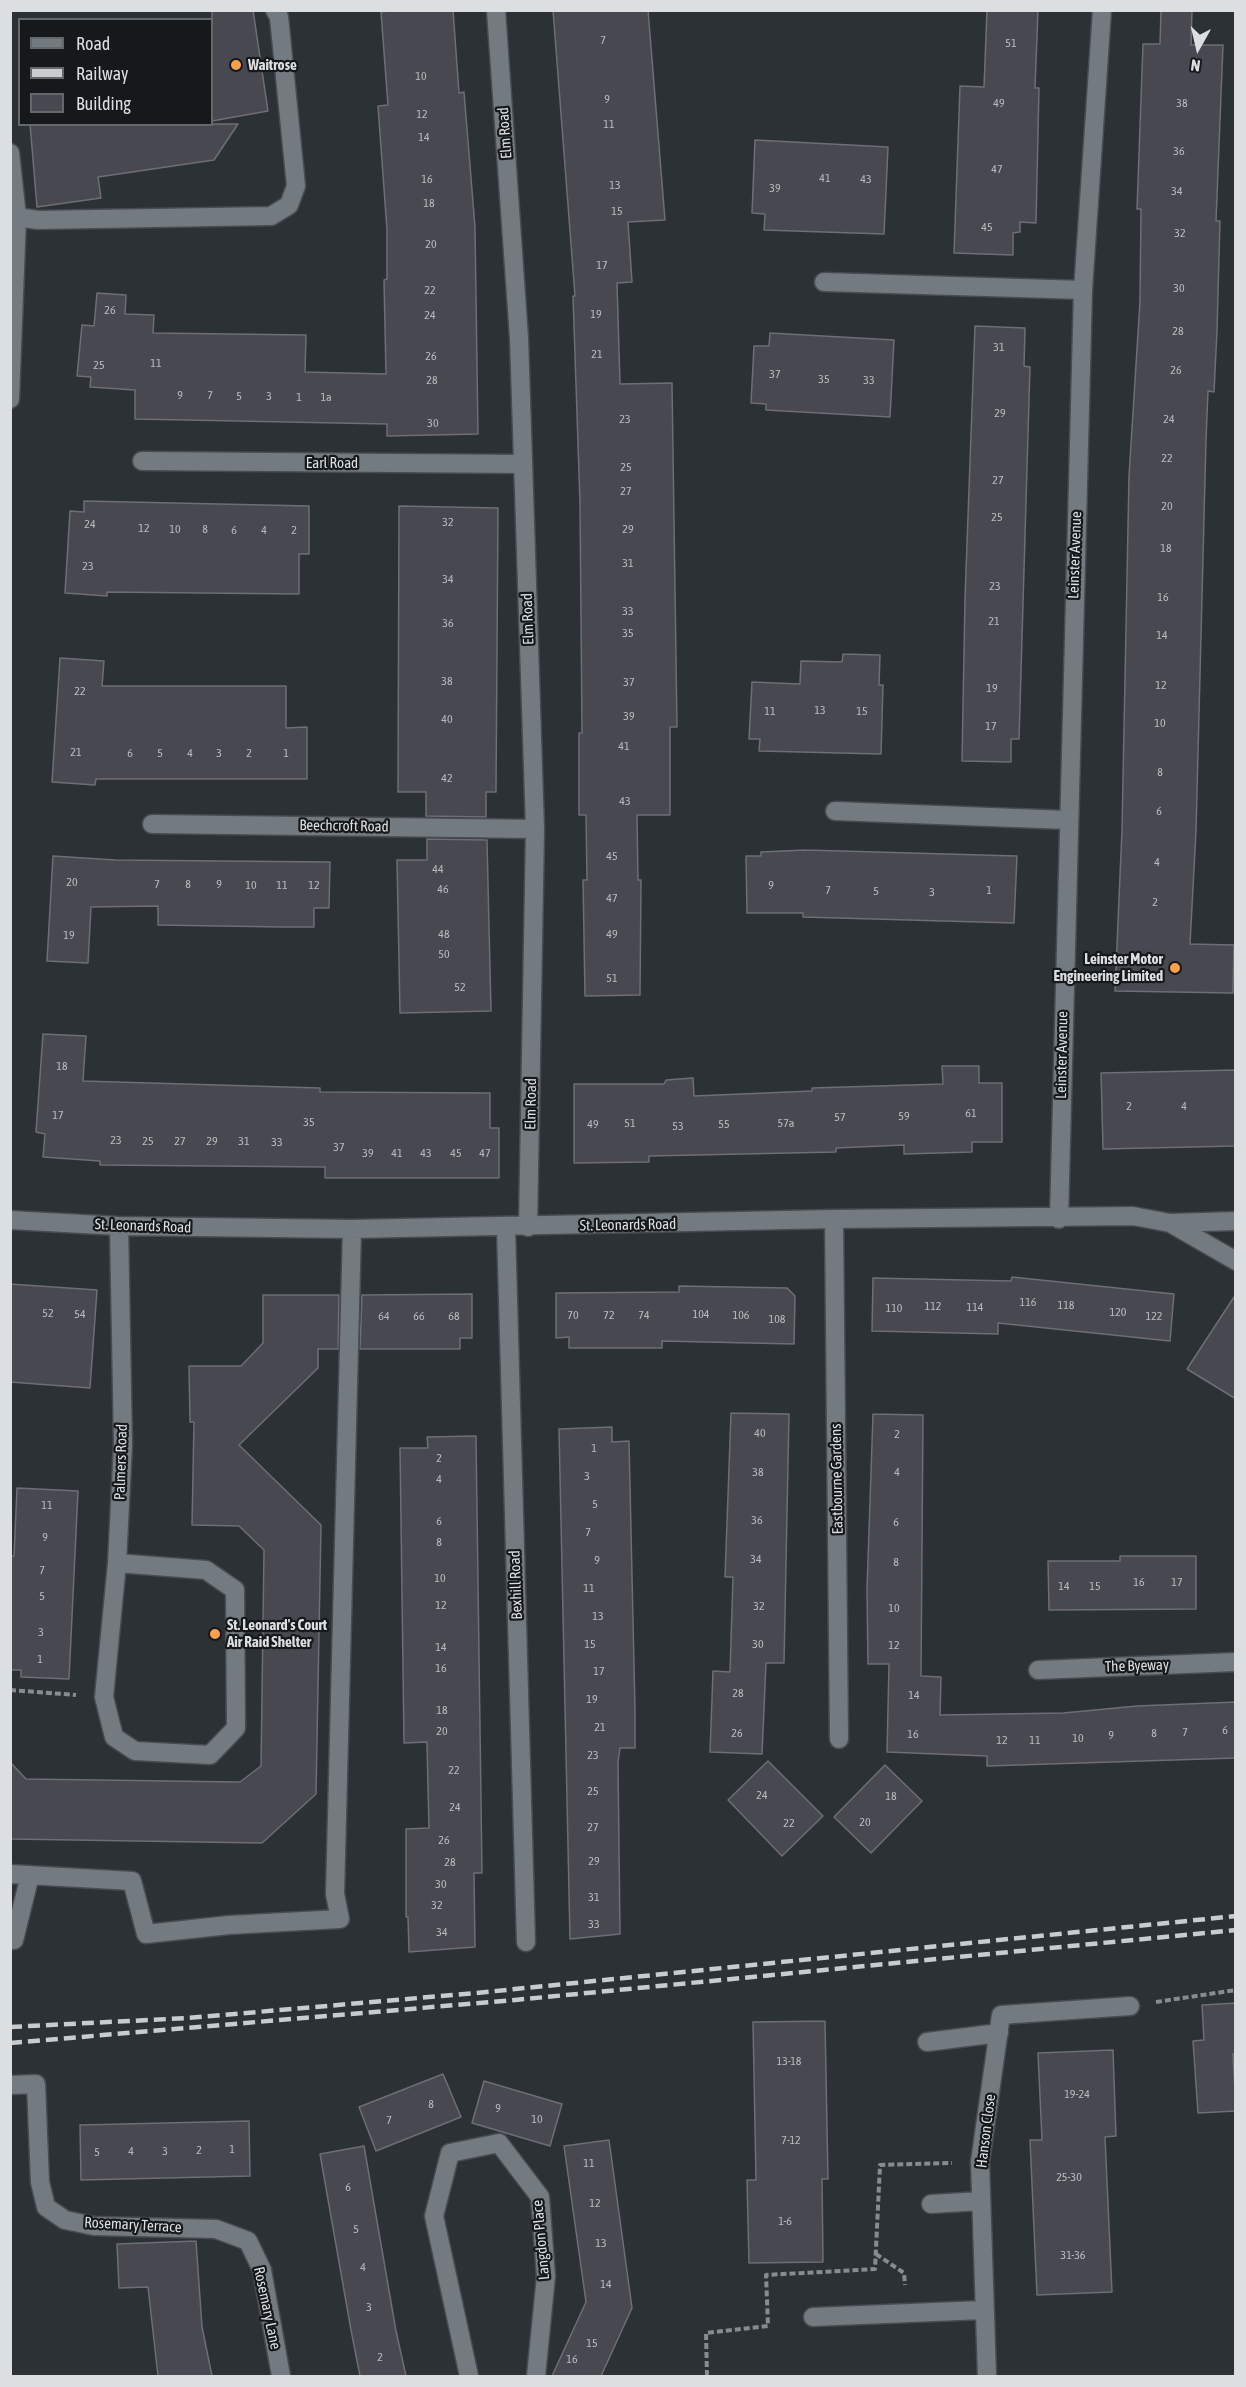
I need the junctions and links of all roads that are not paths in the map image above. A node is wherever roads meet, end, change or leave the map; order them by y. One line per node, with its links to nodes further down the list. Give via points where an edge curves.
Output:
1 (275, 10): 5 (street, via 279,17 296,186 289,205 271,216 38,220)
2 (496, 10): 10 (street, Elm Road, via 519,338)
3 (1102, 10): 7 (street, Leinster Avenue)
4 (10, 153): 5 (street)
5 (17, 217): 8 (street)
6 (824, 282): 7 (street)
7 (1083, 290): 12 (street, Leinster Avenue)
8 (10, 399)
9 (142, 461): 10 (street, Earl Road)
10 (522, 464): 14 (street, Elm Road)
11 (835, 810): 12 (street)
12 (1067, 820): 16 (street, Leinster Avenue)
13 (152, 824): 14 (street, Beechcroft Road)
14 (535, 829): 21 (street, Elm Road)
15 (834, 1219): 16 (street, St. Leonards Road); 21 (street, St. Leonards Road); 28 (street, Eastbourne Gardens)
16 (1059, 1219): 19 (street, St. Leonards Road, via 1133,1216)
17 (10, 1220): 20 (street, St. Leonards Road)
18 (1236, 1221): 19 (street)
19 (1170, 1223): 24 (street, St. Leonards Road)
20 (119, 1226): 23 (street, St. Leonards Road); 25 (street, Palmers Road, via 123,1444)
21 (528, 1227): 22 (street, St. Leonards Road)
22 (506, 1228): 23 (street, St. Leonards Road); 32 (street, Bexhill Road)
23 (352, 1229): 30 (street, via 335,1894 340,1919 146,1934 132,1881)
24 (1236, 1261)
25 (117, 1563): 25 (street, Palmers Road, via 104,1697 114,1737 135,1751 210,1755 236,1728 235,1590 206,1570)
26 (1236, 1662): 27 (street, The Byeway)
27 (1038, 1670)
28 (839, 1738)
29 (10, 1874): 30 (street)
30 (30, 1875): 31 (street, via 14,1940)
31 (10, 1940)
32 (526, 1942)
33 (1130, 2006): 34 (street, Hanson Close, via 1001,2015)
34 (999, 2033): 35 (street); 37 (street, Hanson Close, via 980,2162)
35 (927, 2042)
36 (10, 2085): 39 (street, Rosemary Terrace, via 36,2084 40,2182 46,2207 65,2220 94,2226 216,2229)
37 (981, 2201): 38 (street); 40 (street, Hanson Close)
38 (931, 2204)
39 (248, 2241): 42 (street, Rosemary Lane, via 262,2270)
40 (983, 2310): 41 (street); 45 (street, Hanson Close)
41 (813, 2316)
42 (281, 2376)
43 (469, 2376): 44 (street, Langdon Place, via 434,2216 450,2153 499,2143 540,2197 546,2276)
44 (536, 2376)
45 (987, 2376)

